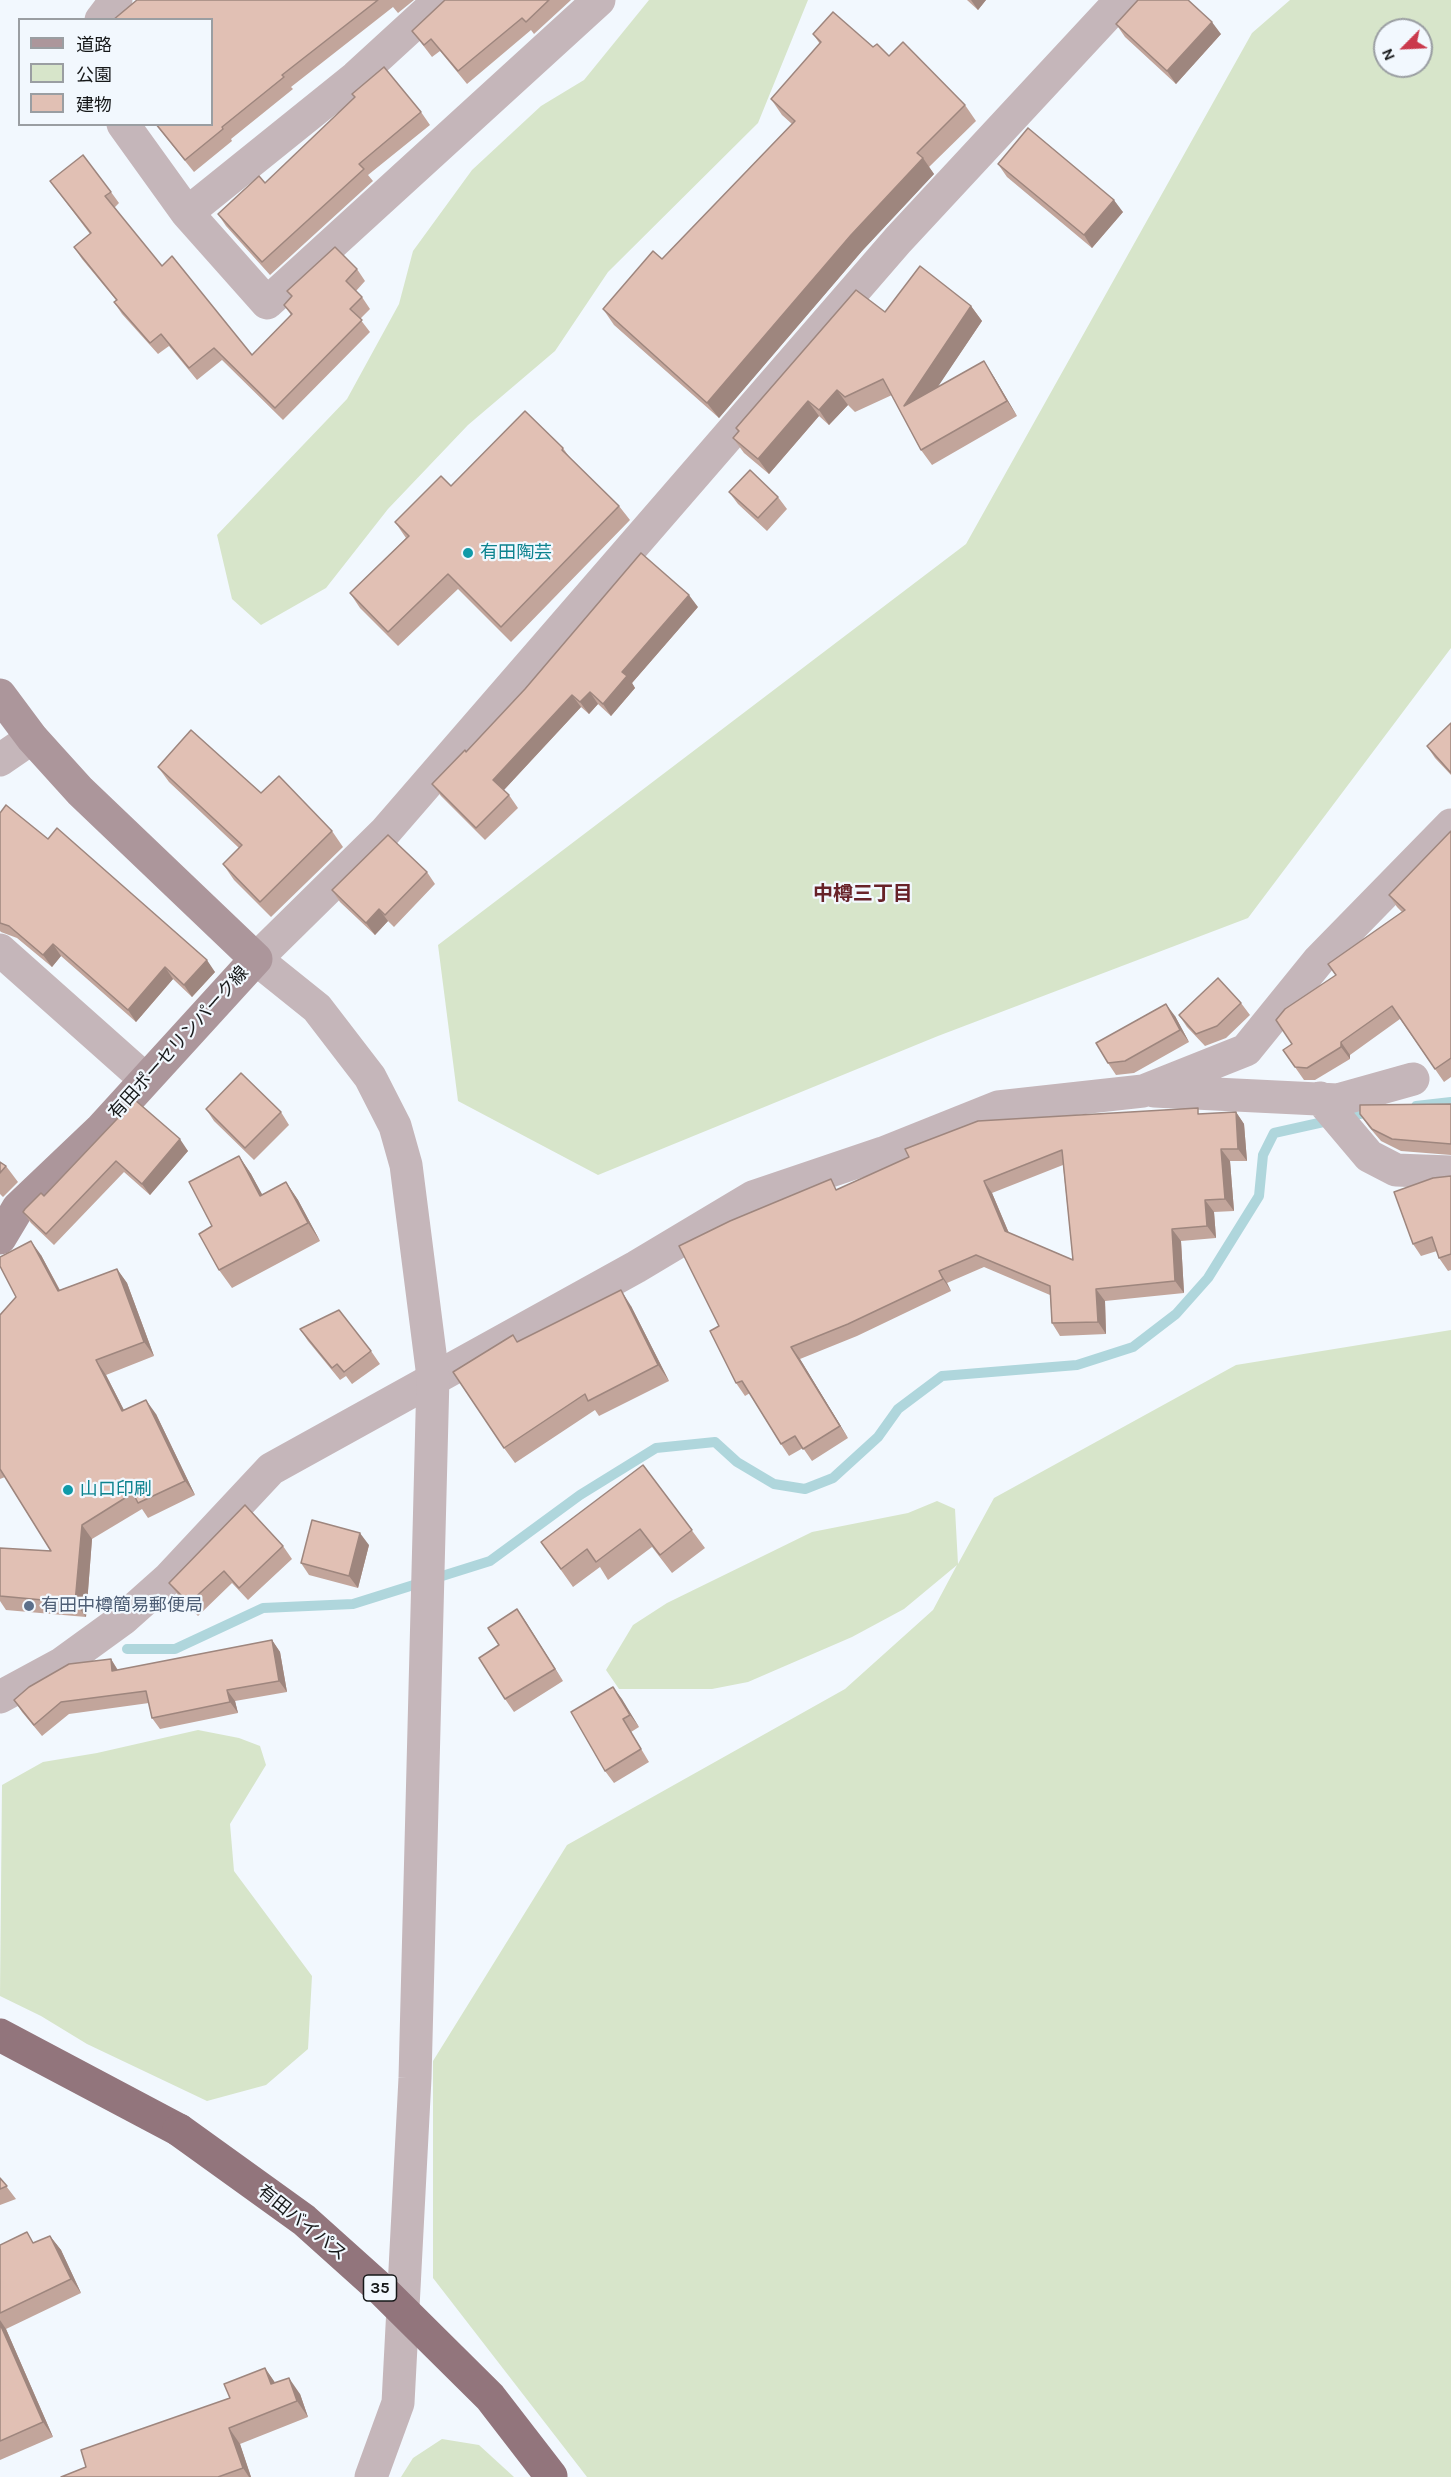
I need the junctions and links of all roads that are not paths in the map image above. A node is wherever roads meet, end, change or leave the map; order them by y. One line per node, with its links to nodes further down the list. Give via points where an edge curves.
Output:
1 (116, 0): 5 (street)
2 (440, 0): 7 (street, via 356,77)
3 (599, 0): 7 (street, via 267,303)
4 (1121, 0): 13 (street, via 898,240 385,832)
5 (102, 18)
6 (124, 126): 7 (street)
7 (187, 213)
8 (0, 695): 9 (main road, 有田ポーセリンパーク線)
9 (32, 738): 10 (street); 13 (main road, 有田ポーセリンパーク線, via 80,791)
10 (0, 760)
11 (1451, 825): 16 (street, via 1319,960 1246,1050)
12 (0, 950): 14 (street)
13 (256, 959): 14 (main road, 有田ポーセリンパーク線); 20 (street, via 317,1008 370,1077 395,1126 406,1165)
14 (145, 1078): 19 (main road, 有田ポーセリンパーク線, via 100,1130 18,1208)
15 (1413, 1079): 17 (street, via 1338,1100)
16 (1143, 1091): 17 (street); 20 (street, via 998,1107 883,1153 753,1197 636,1267)
17 (1320, 1098): 18 (street, via 1369,1156 1396,1170)
18 (1451, 1172)
19 (0, 1238)
20 (433, 1377): 21 (street, via 271,1469 169,1578 123,1618 61,1664); 24 (street, via 415,2078 400,2368 398,2403)
21 (0, 1697)
22 (0, 2035): 23 (highway, 有田バイパス / 35, bridge, via 179,2130 304,2220 382,2290 490,2397)
23 (551, 2476)
24 (371, 2477)

